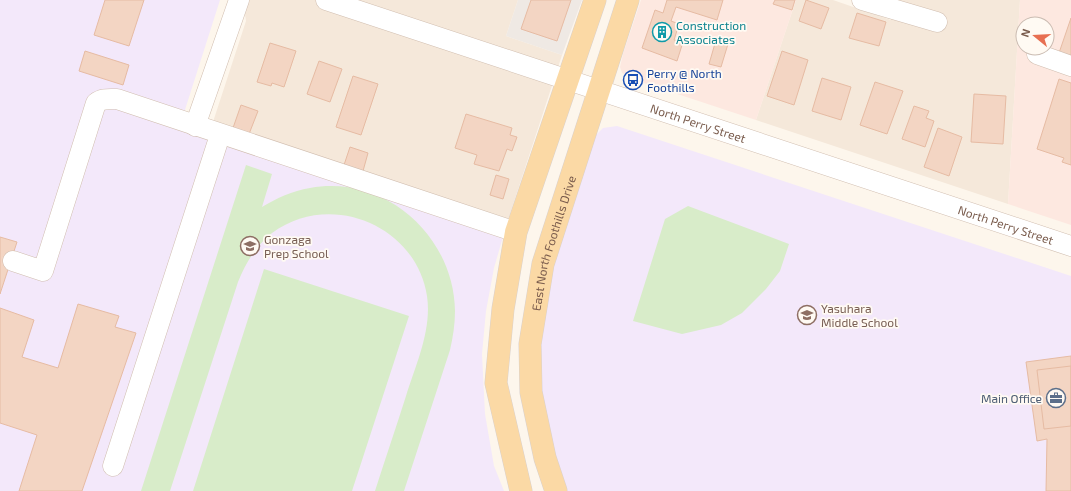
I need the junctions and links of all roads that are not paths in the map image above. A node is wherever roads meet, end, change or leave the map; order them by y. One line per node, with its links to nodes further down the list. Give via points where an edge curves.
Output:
1 (239, 0): 11 (street)
2 (326, 0): 9 (street, North Perry Street)
3 (595, 0): 9 (main road)
4 (628, 0): 10 (main road, East North Foothills Drive)
5 (862, 0): 6 (street)
6 (937, 22)
7 (1043, 56): 8 (street)
8 (1071, 66)
9 (567, 79): 10 (street, North Perry Street); 13 (main road)
10 (600, 90): 14 (street, North Perry Street); 18 (main road, East North Foothills Drive, via 543,264 530,344 531,392 545,458)
11 (195, 126): 12 (street); 15 (street, via 117,99 100,100 96,103 43,271)
12 (220, 135): 13 (street); 16 (street)
13 (516, 232): 17 (main road, via 503,310 496,382)
14 (1071, 246)
15 (13, 261)
16 (113, 466)
17 (521, 491)
18 (556, 491)

